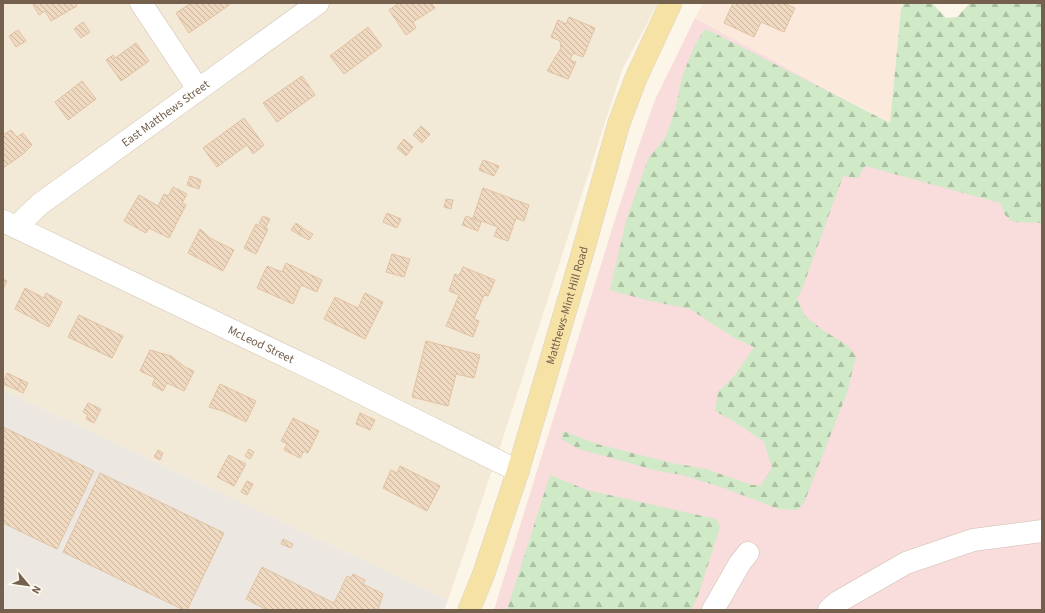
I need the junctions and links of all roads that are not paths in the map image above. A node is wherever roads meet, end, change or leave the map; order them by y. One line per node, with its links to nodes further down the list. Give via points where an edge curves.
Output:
1 (141, 3): 4 (street)
2 (318, 3): 4 (street, East Matthews Street)
3 (671, 3): 6 (main road, Matthews-Mint Hill Road, via 636,78 619,123)
4 (198, 89): 5 (street, East Matthews Street)
5 (10, 224): 6 (street, McLeod Street)
6 (518, 471): 10 (main road, Matthews-Mint Hill Road)
7 (1042, 531): 9 (street, via 973,540 906,563)
8 (748, 553): 11 (street)
9 (836, 607)
10 (469, 610)
11 (713, 610)

